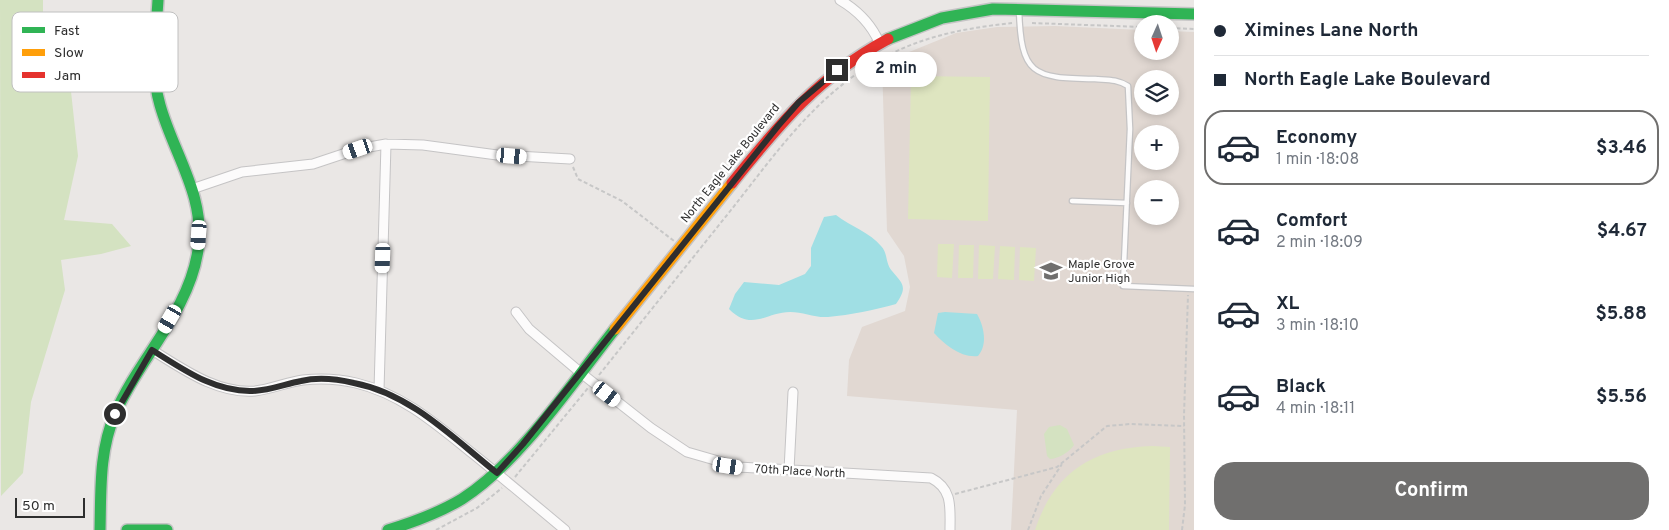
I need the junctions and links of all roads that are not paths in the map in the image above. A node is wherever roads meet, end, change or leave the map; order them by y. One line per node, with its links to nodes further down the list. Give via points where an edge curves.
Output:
1 (840, 0): 4 (street, via 868,23)
2 (1019, 8): 3 (street, North Eagle Lake Boulevard); 4 (street, North Eagle Lake Boulevard, via 970,12 939,19); 10 (lane, via 1020,42 1026,59 1042,75 1059,79 1119,80 1128,86)
3 (1194, 14)
4 (879, 42): 14 (street, North Eagle Lake Boulevard, via 844,65 799,102)
5 (158, 92): 8 (street, via 166,123)
6 (386, 144): 7 (street); 8 (street, via 358,149 313,164 242,172); 15 (street)
7 (570, 159)
8 (195, 188): 13 (street, via 199,235 193,272)
9 (1072, 201): 10 (lane)
10 (1127, 202): 11 (lane, via 1123,286)
11 (1194, 289)
12 (516, 312): 14 (street, 70th Place North, via 529,329)
13 (152, 350): 15 (street, via 196,376 236,390 269,389 303,380 328,379); 19 (street, via 122,401 109,432 102,473)
14 (581, 373): 17 (street, 70th Place North, via 687,452 728,466); 18 (street, North Eagle Lake Boulevard)
15 (380, 390): 18 (street, via 417,410)
16 (794, 392): 17 (street)
17 (790, 470): 24 (street, 70th Place North, via 931,478 949,495)
18 (497, 473): 22 (street, North Eagle Lake Boulevard, via 442,511); 23 (street)
19 (100, 530)
20 (127, 530): 21 (street)
21 (166, 530)
22 (388, 530)
23 (565, 530)
24 (950, 530)

